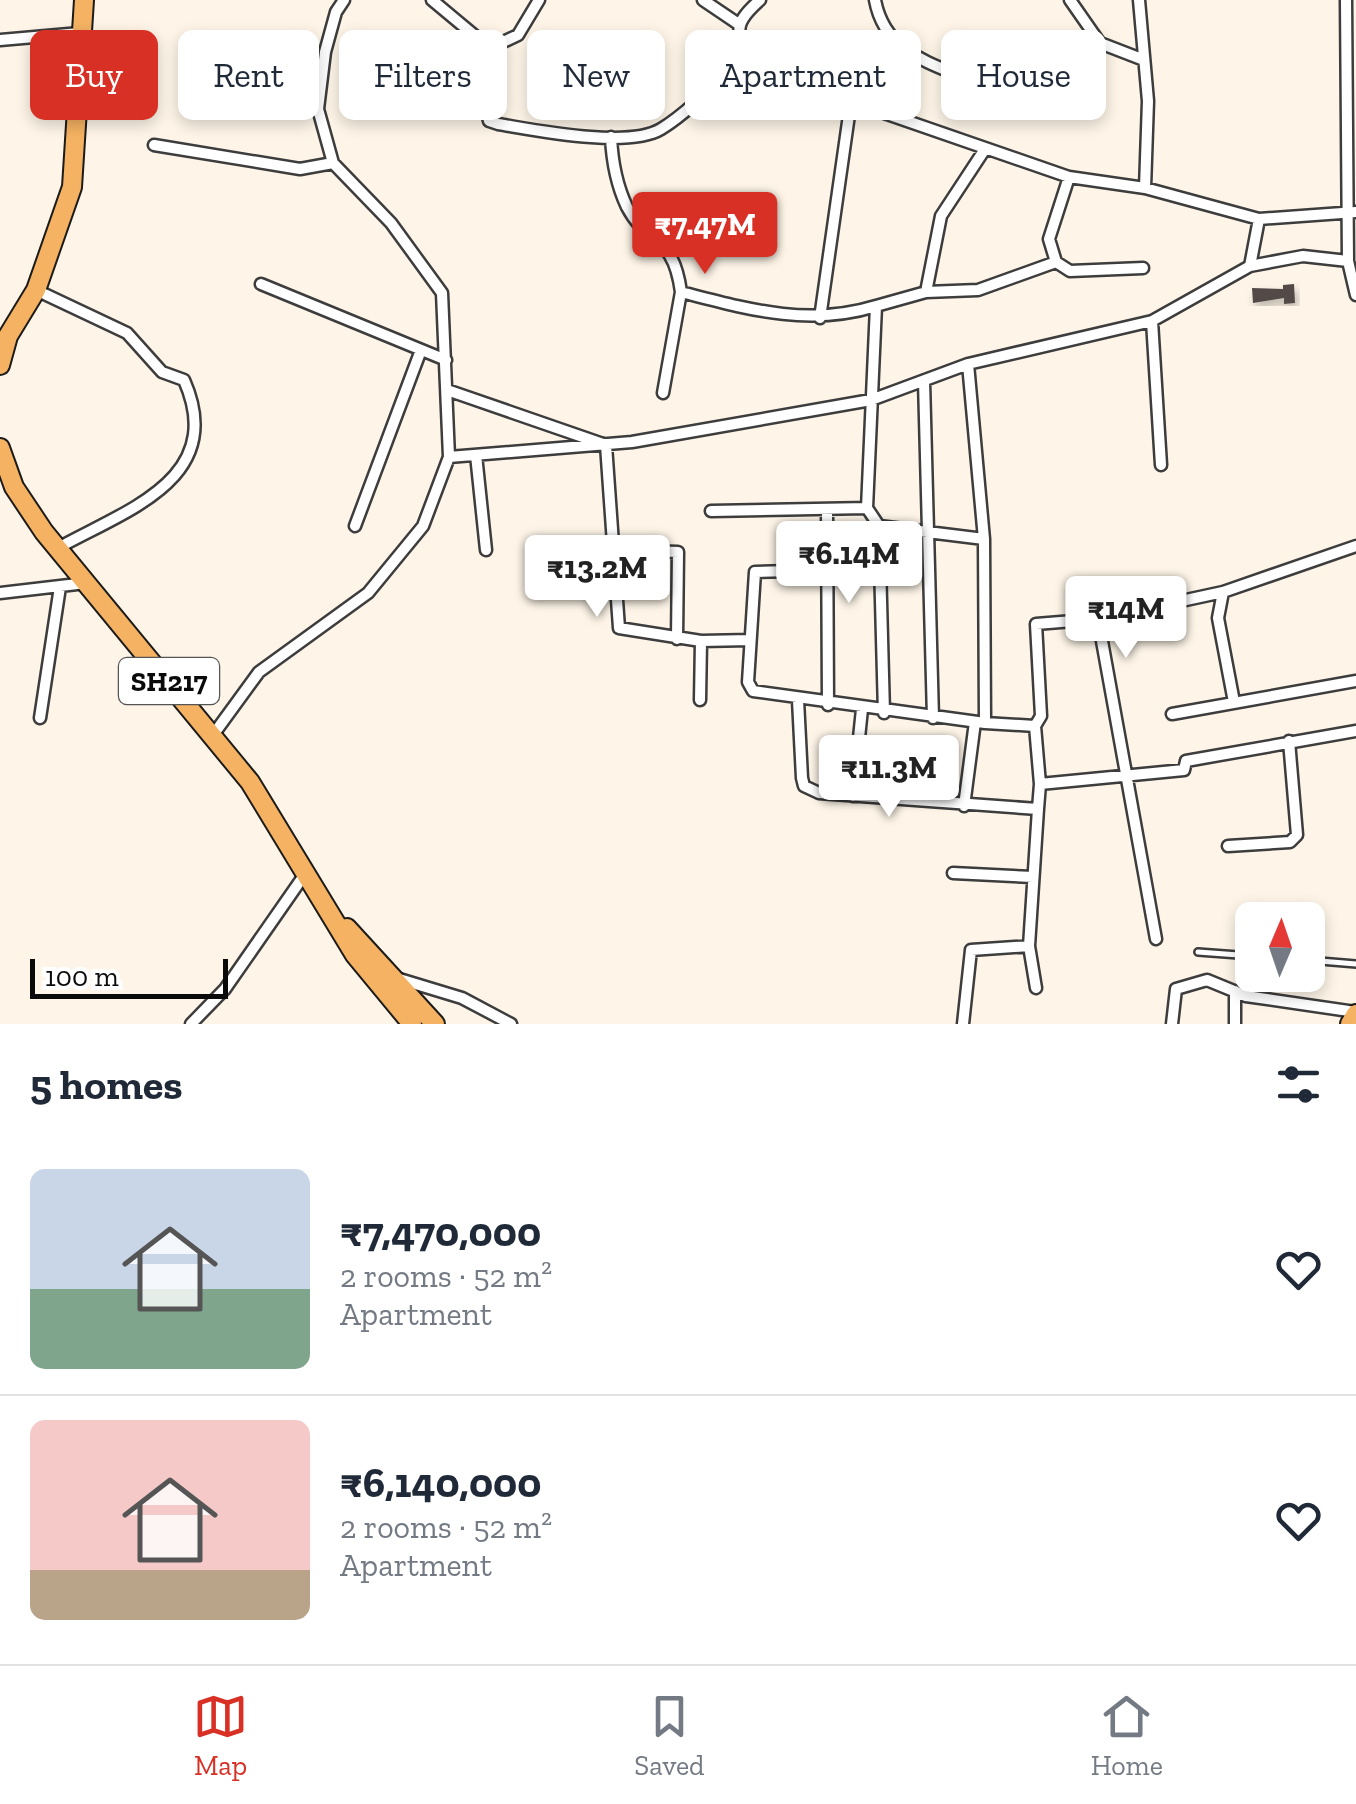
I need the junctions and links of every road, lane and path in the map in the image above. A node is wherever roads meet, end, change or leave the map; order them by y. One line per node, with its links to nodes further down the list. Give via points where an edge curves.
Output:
1 (84, 0): 12 (main road)
2 (344, 0): 20 (street, via 325,52)
3 (432, 0): 13 (street)
4 (539, 0): 17 (street, via 518,35)
5 (703, 0): 11 (street)
6 (760, 0): 11 (street)
7 (875, 0): 19 (street, via 901,48)
8 (1070, 0): 18 (street, via 1100,43)
9 (1139, 0): 18 (street)
10 (1346, 0): 33 (street)
11 (737, 24): 14 (street)
12 (80, 30)
13 (468, 30)
14 (740, 30)
15 (30, 38): 16 (street)
16 (0, 40)
17 (507, 40)
18 (1144, 60): 32 (street)
19 (941, 67)
20 (319, 101)
21 (685, 109): 27 (street, via 658,131)
22 (319, 113): 30 (street)
23 (79, 120): 40 (main road, via 72,186)
24 (489, 120): 27 (street)
25 (847, 120): 45 (street)
26 (905, 120): 29 (street)
27 (611, 137): 41 (street, via 628,209 671,250)
28 (154, 145): 30 (street, via 300,169)
29 (985, 149): 31 (street); 42 (street, via 941,216)
30 (333, 164): 48 (street, via 435,278)
31 (1070, 177): 32 (street); 36 (street, via 1049,238)
32 (1146, 188): 34 (street)
33 (1352, 213): 34 (street); 35 (street)
34 (1259, 219): 37 (street)
35 (1348, 261): 37 (street, via 1303,256); 43 (street)
36 (1056, 262): 38 (street, via 1070,271); 42 (street, via 978,290)
37 (1250, 266): 46 (street)
38 (1143, 268)
39 (261, 284): 47 (street)
40 (36, 290): 50 (main road, via 8,336); 68 (street, via 127,333 162,372 184,380 196,427 184,465 167,486)
41 (680, 292): 45 (street, via 770,315); 53 (street)
42 (926, 292): 44 (street)
43 (1356, 295)
44 (876, 306): 45 (street); 54 (street)
45 (820, 318)
46 (1152, 321): 49 (street); 59 (street)
47 (421, 350): 48 (street); 63 (street)
48 (446, 360): 52 (street)
49 (968, 364): 51 (street); 66 (street)
50 (0, 365)
51 (924, 381): 54 (street); 65 (street)
52 (447, 390): 55 (street); 58 (street)
53 (664, 393)
54 (870, 400): 55 (street); 60 (street)
55 (606, 445): 57 (street); 70 (street)
56 (0, 448): 68 (main road, SH217, via 14,486)
57 (476, 455): 58 (street); 69 (street)
58 (449, 457): 93 (street, via 423,526 392,565 355,605 259,672)
59 (1161, 465)
60 (867, 508): 61 (street); 64 (street)
61 (828, 509): 62 (street); 71 (street)
62 (711, 511)
63 (355, 526)
64 (879, 526): 65 (street); 86 (street)
65 (930, 533): 66 (street); 89 (street)
66 (984, 538): 90 (street)
67 (1356, 546): 74 (street)
68 (58, 548): 72 (main road, SH217)
69 (486, 550)
70 (612, 550): 77 (street, via 619,628); 77 (street, via 678,552)
71 (829, 570): 78 (street, via 755,572); 84 (street)
72 (86, 583): 73 (street); 93 (main road, SH217)
73 (60, 587): 75 (street); 88 (street)
74 (1223, 592): 76 (street); 83 (street, via 1218,618)
75 (0, 593)
76 (1098, 619): 91 (street, via 1036,624 1041,716); 95 (street)
77 (676, 638): 79 (street)
78 (750, 640): 79 (street); 82 (street, via 753,692)
79 (701, 641): 81 (street)
80 (1356, 682): 83 (street)
81 (700, 700)
82 (798, 700): 84 (street); 97 (street, via 804,786)
83 (1234, 702): 87 (street)
84 (828, 704): 85 (street)
85 (862, 710): 86 (street); 97 (street)
86 (884, 713): 89 (street)
87 (1172, 714)
88 (40, 718)
89 (934, 718): 90 (street)
90 (980, 722): 91 (street); 98 (street)
91 (1035, 726): 96 (street)
92 (1356, 730): 94 (street)
93 (212, 735): 102 (main road, SH217, via 250,782)
94 (1289, 742): 95 (street, via 1186,760 1184,770); 100 (street, via 1297,836)
95 (1125, 775): 96 (street); 105 (street)
96 (1040, 784): 99 (street)
97 (853, 796): 98 (street)
98 (964, 806): 99 (street)
99 (1038, 809): 103 (street)
100 (1228, 846)
101 (953, 873): 103 (street)
102 (305, 874): 104 (main road, SH217); 117 (street, via 225,989)
103 (1034, 878): 106 (street)
104 (335, 918): 111 (main road, SH217); 118 (main road, SH217, via 355,955)
105 (1156, 939)
106 (1029, 946): 112 (street); 121 (street, via 971,950)
107 (1198, 952): 108 (lane)
108 (1235, 955)
109 (1325, 961): 110 (lane)
110 (1356, 964)
111 (396, 978): 119 (main road, SH217); 120 (street, via 462,998)
112 (1036, 988)
113 (1235, 991): 122 (street, via 1207,980 1181,984)
114 (1235, 992): 123 (street)
115 (1240, 992): 116 (street)
116 (1356, 1013): 124 (main road)
117 (191, 1024)
118 (412, 1024)
119 (435, 1024)
120 (511, 1024)
121 (963, 1024)
122 (1172, 1024)
123 (1235, 1024)
124 (1350, 1024)

